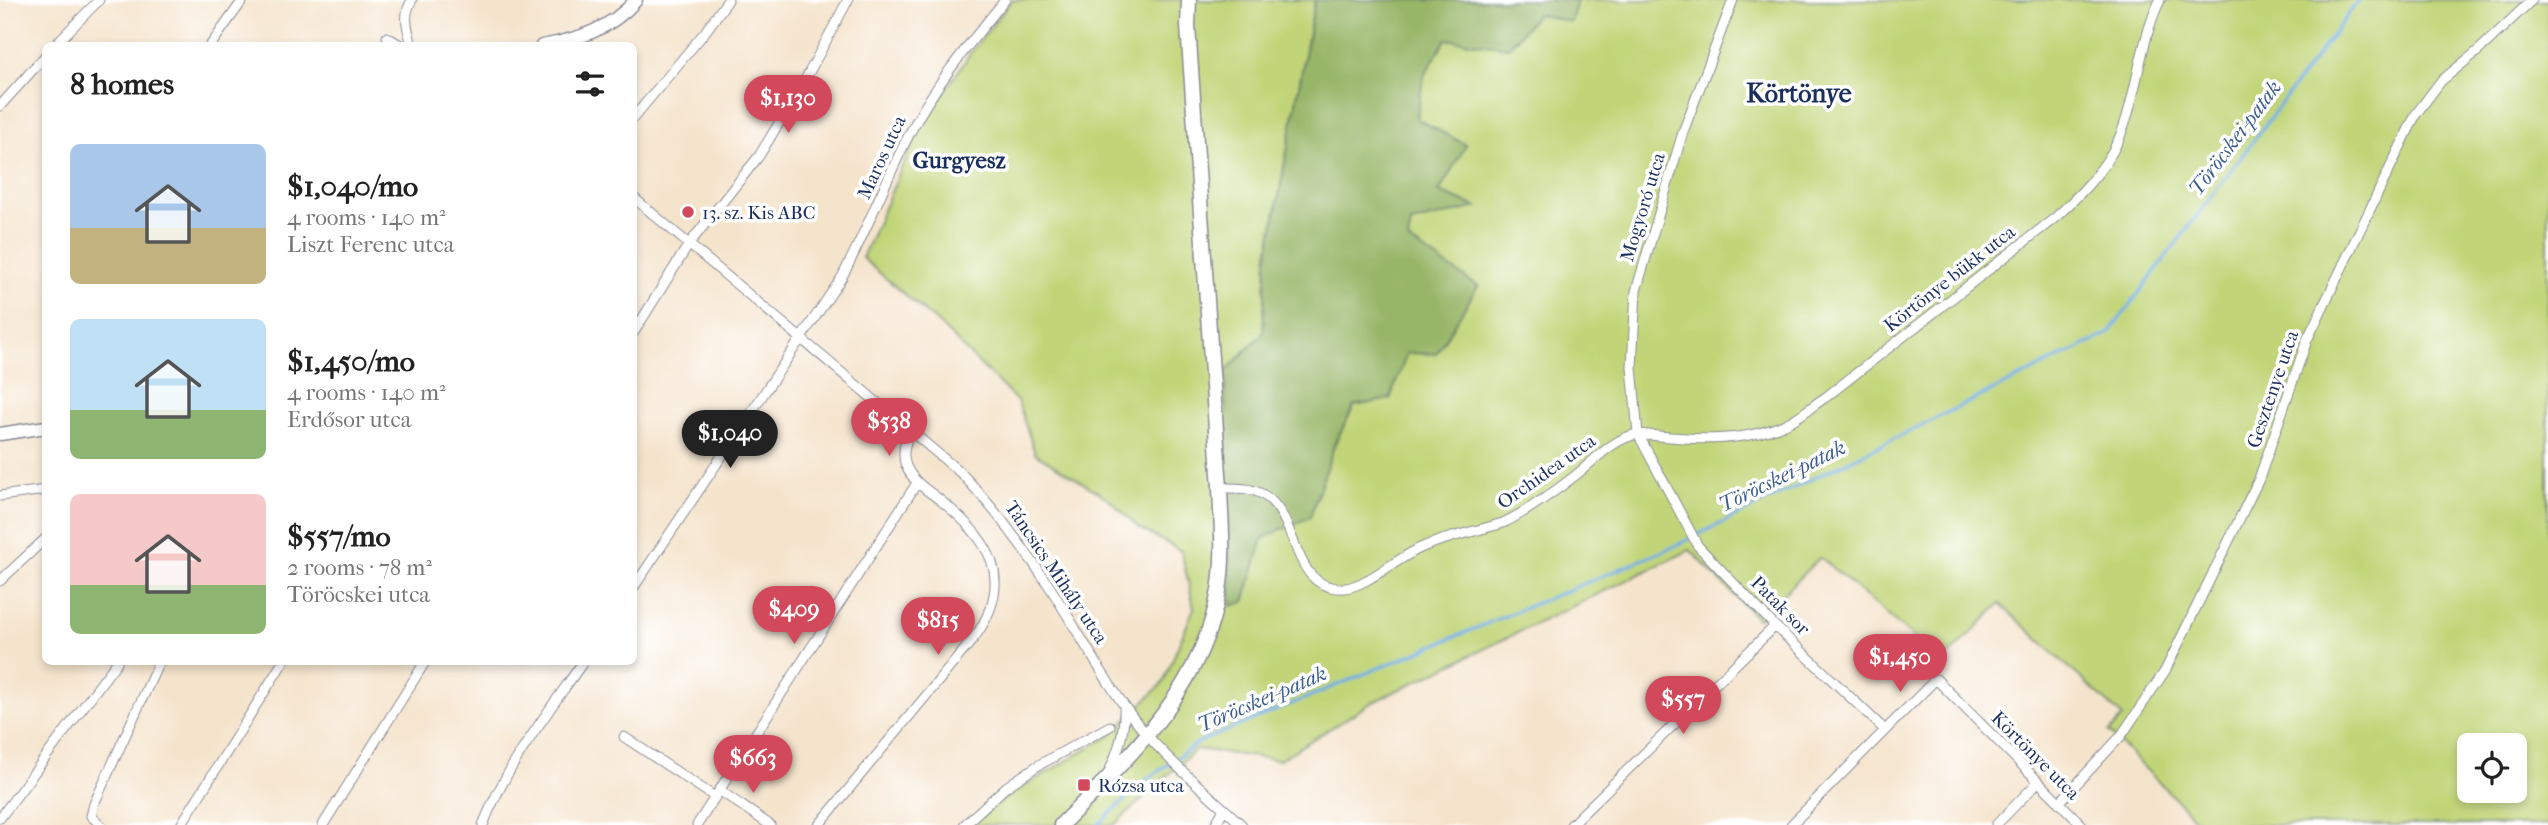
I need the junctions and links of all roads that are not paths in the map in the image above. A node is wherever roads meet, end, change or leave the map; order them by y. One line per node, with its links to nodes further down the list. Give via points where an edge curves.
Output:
1 (99, 0): 13 (street)
2 (243, 0): 14 (street)
3 (412, 0): 16 (street, via 406,17)
4 (636, 0): 17 (street, via 609,25)
5 (727, 0): 20 (street)
6 (848, 0): 22 (street, via 759,156)
7 (1005, 0): 24 (street, Maros utca, via 931,95 862,240)
8 (1189, 0): 30 (main road)
9 (1733, 0): 28 (street, Mogyoró utca, via 1683,132 1636,291 1632,367)
10 (2160, 0): 28 (street, Körtönye bükk utca, via 2124,128 2108,159 2056,217 1786,424 1712,439)
11 (2532, 0): 50 (street, Gesztenye utca, via 2441,80 2416,114 2307,340 2259,479 2165,671 2121,736)
12 (387, 37): 15 (street)
13 (58, 42)
14 (213, 42)
15 (395, 42)
16 (411, 42)
17 (559, 42)
18 (42, 59): 19 (street)
19 (0, 106)
20 (637, 113)
21 (637, 201): 22 (street, Táncsics Mihály utca)
22 (689, 244): 23 (street); 24 (street, Táncsics Mihály utca)
23 (637, 327)
24 (802, 338): 26 (street, Táncsics Mihály utca); 35 (street, Maros utca)
25 (42, 428): 27 (street)
26 (911, 429): 29 (street, via 903,455); 42 (street, Táncsics Mihály utca, via 962,474 1018,539)
27 (0, 434)
28 (1639, 434): 30 (street, Orchidea utca, via 1616,443 1514,518 1425,546 1345,588 1317,580 1306,570 1277,506 1262,494); 36 (street, Patak sor, via 1698,546)
29 (917, 483): 49 (street); 59 (street, via 961,517 984,544 996,571 995,596 988,618 974,638)
30 (1220, 488): 45 (main road, via 1222,539 1214,610 1185,682)
31 (42, 491): 32 (street)
32 (0, 496)
33 (42, 542): 34 (street)
34 (0, 581)
35 (637, 583)
36 (1775, 626): 44 (street, Patak sor); 64 (street)
37 (115, 665): 52 (street)
38 (158, 665): 53 (street, via 94,804 92,816)
39 (281, 665): 54 (street)
40 (423, 665): 55 (street)
41 (581, 665): 56 (street, via 519,756)
42 (1124, 706): 45 (street, Táncsics Mihály utca); 47 (street, via 1125,728)
43 (1110, 726): 60 (street, via 1006,787)
44 (1885, 730): 48 (street, Körtönye utca, via 1936,679); 65 (street)
45 (1147, 736): 47 (main road); 51 (street, Táncsics Mihály utca)
46 (624, 737): 49 (street)
47 (1105, 781): 61 (main road)
48 (2038, 782): 50 (street, Körtönye utca); 66 (street)
49 (717, 794): 57 (street); 58 (street)
50 (2059, 803): 67 (street, Körtönye utca)
51 (1224, 808): 62 (street); 63 (street, Táncsics Mihály utca)
52 (0, 818)
53 (101, 825)
54 (181, 825)
55 (323, 825)
56 (483, 825)
57 (697, 825)
58 (770, 825)
59 (819, 825)
60 (964, 825)
61 (1061, 825)
62 (1214, 825)
63 (1242, 825)
64 (1571, 825)
65 (1791, 825)
66 (1996, 825)
67 (2082, 825)

